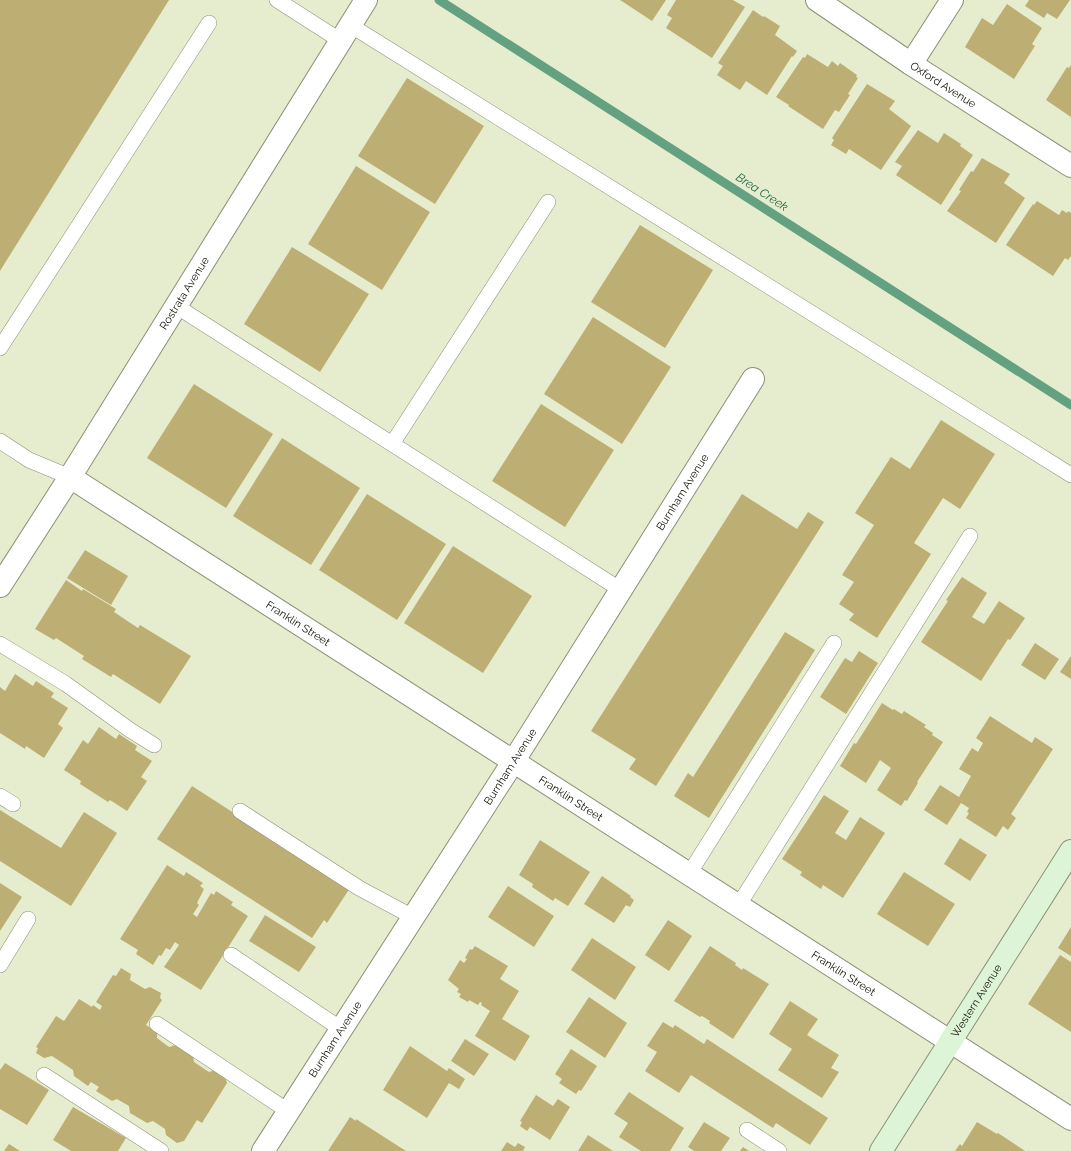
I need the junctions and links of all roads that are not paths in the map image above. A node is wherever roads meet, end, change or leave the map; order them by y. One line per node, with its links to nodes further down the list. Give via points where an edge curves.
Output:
1 (277, 0): 6 (lane)
2 (366, 0): 6 (street, Rostrata Avenue)
3 (817, 0): 7 (street, Oxford Avenue)
4 (952, 0): 7 (street)
5 (209, 23): 11 (lane)
6 (348, 29): 10 (street, Rostrata Avenue); 15 (lane)
7 (911, 64): 8 (street, Oxford Avenue)
8 (1071, 166)
9 (548, 202): 14 (lane)
10 (176, 306): 14 (lane); 16 (street, Rostrata Avenue)
11 (0, 348)
12 (753, 379): 19 (street, Burnham Avenue)
13 (0, 441): 16 (lane, via 29,460)
14 (392, 444): 19 (lane)
15 (1071, 475)
16 (70, 477): 18 (street, Rostrata Avenue); 23 (street, Franklin Street)
17 (970, 536): 29 (lane)
18 (0, 586)
19 (621, 590): 23 (street, Burnham Avenue)
20 (834, 643): 28 (lane)
21 (0, 644): 22 (lane, via 66,684)
22 (154, 745)
23 (513, 762): 28 (street, Franklin Street); 30 (street, Burnham Avenue)
24 (0, 796): 25 (lane)
25 (13, 804)
26 (240, 811): 30 (lane, via 359,888)
27 (1071, 851): 36 (street, Western Avenue)
28 (689, 874): 29 (street, Franklin Street)
29 (738, 906): 36 (street, Franklin Street)
30 (413, 917): 35 (street, Burnham Avenue)
31 (28, 919): 33 (lane)
32 (230, 956): 35 (lane)
33 (0, 965)
34 (157, 1024): 38 (lane)
35 (341, 1029): 38 (street, Burnham Avenue)
36 (951, 1042): 39 (street, Franklin Street); 44 (street, Western Avenue)
37 (44, 1075): 41 (lane)
38 (288, 1111): 42 (street, Burnham Avenue)
39 (1071, 1119)
40 (747, 1130): 43 (lane)
41 (161, 1151)
42 (263, 1151)
43 (779, 1151)
44 (881, 1151)

